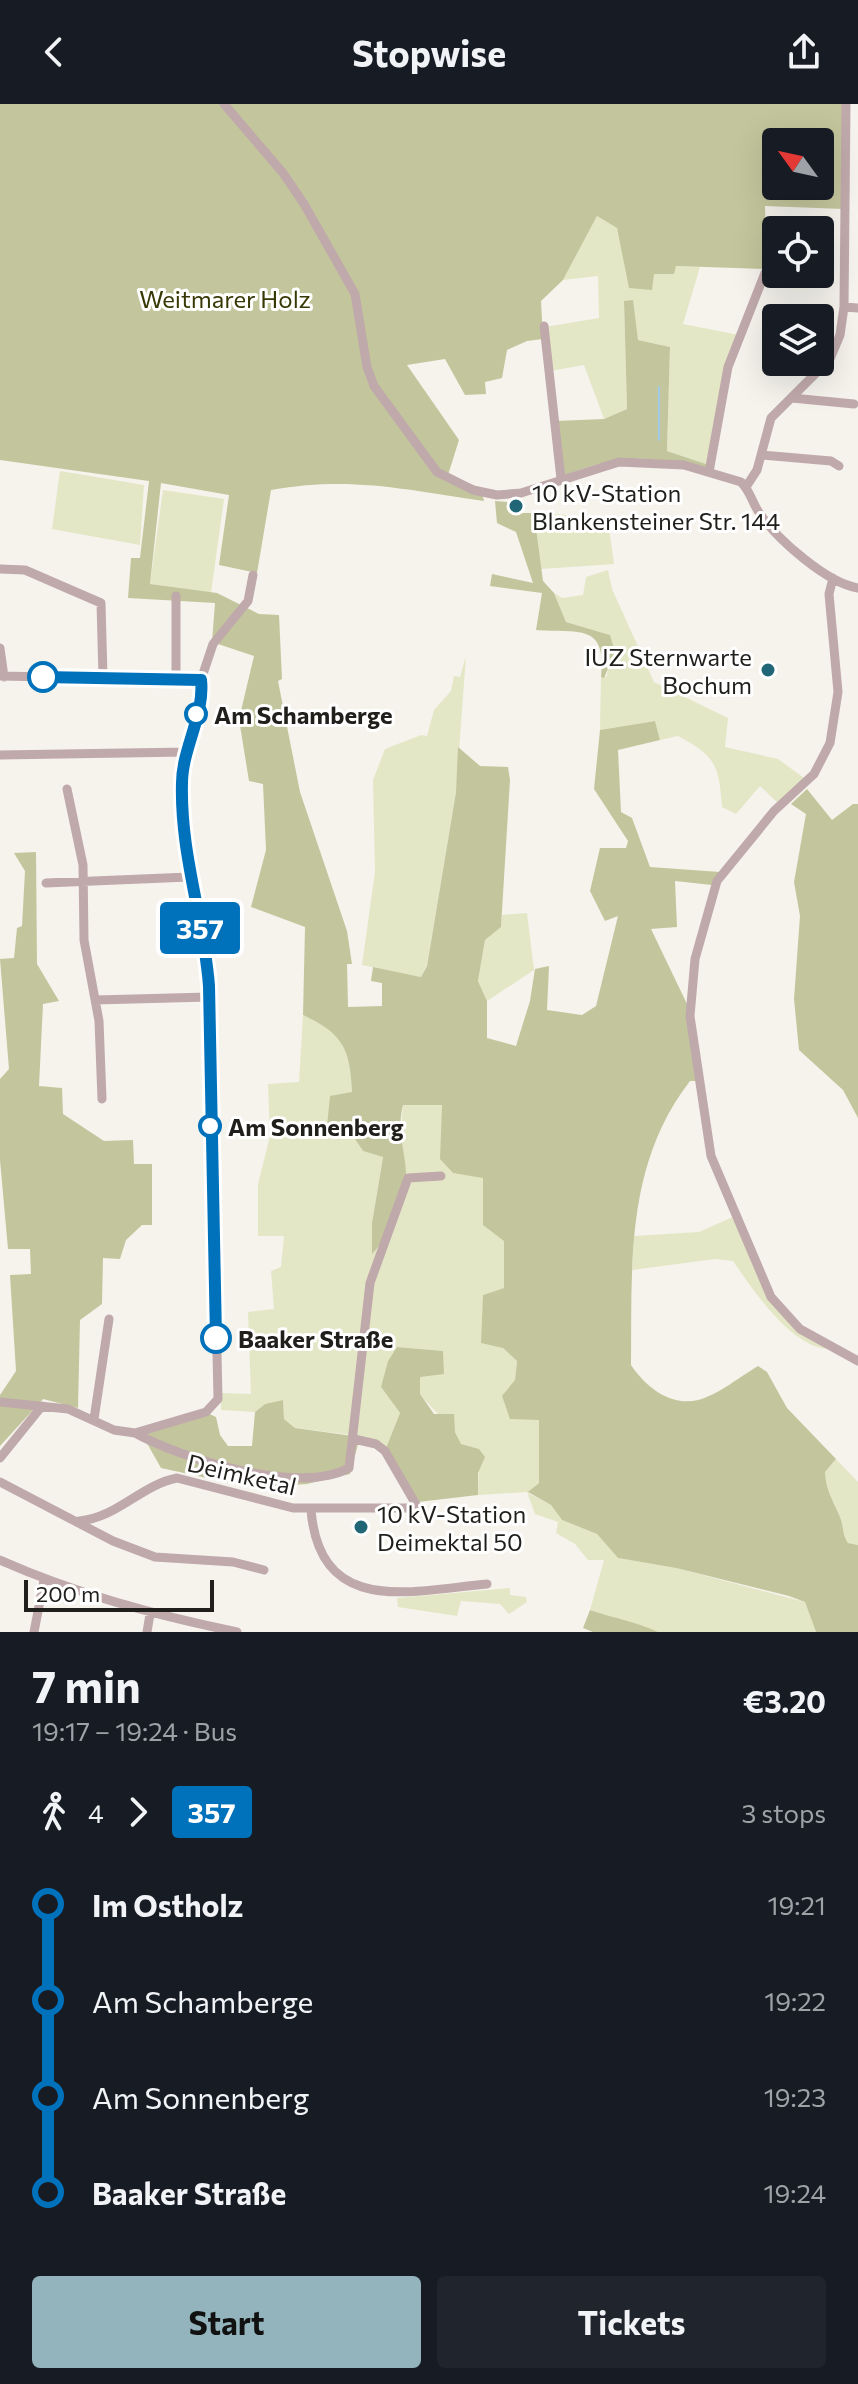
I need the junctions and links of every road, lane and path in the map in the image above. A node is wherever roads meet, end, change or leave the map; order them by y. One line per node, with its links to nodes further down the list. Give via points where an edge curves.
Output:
1 (224, 104): 12 (street, via 292,184 338,264 355,294 374,386 431,467 463,486 497,495 514,495)
2 (846, 104): 4 (street)
3 (762, 281): 11 (street, via 728,367)
4 (844, 307): 5 (street); 7 (street, via 830,359)
5 (858, 308)
6 (544, 326): 12 (street)
7 (792, 398): 8 (street); 9 (street, via 771,418)
8 (854, 404)
9 (761, 455): 10 (street); 13 (street)
10 (839, 466)
11 (709, 472): 12 (street, via 684,465 619,462); 13 (street)
12 (561, 479)
13 (746, 487): 16 (street, via 757,511 779,537)
14 (0, 569): 21 (street, via 29,571 101,603)
15 (253, 575): 23 (street, via 248,601 213,644)
16 (833, 578): 17 (street); 35 (street, via 829,594 838,692 830,743 814,774 774,811 717,881 695,959 690,1000 711,1156 771,1297 800,1329)
17 (858, 588)
18 (176, 596): 22 (street)
19 (0, 648): 20 (street)
20 (2, 676): 21 (street)
21 (103, 677): 22 (street)
22 (176, 677): 23 (street)
23 (201, 680): 24 (street)
24 (187, 752): 25 (street); 27 (street, via 182,784)
25 (0, 755)
26 (67, 789): 28 (street)
27 (189, 877): 28 (street); 30 (street, via 207,958)
28 (84, 881): 29 (street); 31 (street, via 85,952)
29 (46, 883)
30 (209, 997): 31 (street); 39 (street, via 218,1399 206,1412)
31 (95, 1000): 32 (street)
32 (102, 1099)
33 (441, 1176): 40 (street, via 408,1178 370,1283)
34 (109, 1319): 38 (street)
35 (858, 1361)
36 (0, 1402): 37 (street)
37 (42, 1406): 38 (street); 41 (street)
38 (94, 1419): 39 (street)
39 (135, 1433): 40 (street, via 254,1474 288,1478 341,1473 349,1468)
40 (354, 1439): 43 (street, Deimketal, via 385,1451 418,1508)
41 (0, 1458)
42 (0, 1482): 44 (street)
43 (311, 1510): 44 (street, Deimketal, via 177,1478 106,1515); 48 (street, Deimketal, via 323,1557 338,1577 353,1585 382,1594)
44 (79, 1521): 46 (street, via 155,1557 233,1562)
45 (0, 1560): 47 (street)
46 (264, 1570)
47 (44, 1580): 49 (street); 51 (street)
48 (487, 1584)
49 (150, 1614): 50 (street); 52 (street)
50 (205, 1629): 53 (street)
51 (34, 1632)
52 (147, 1632)
53 (237, 1632)

